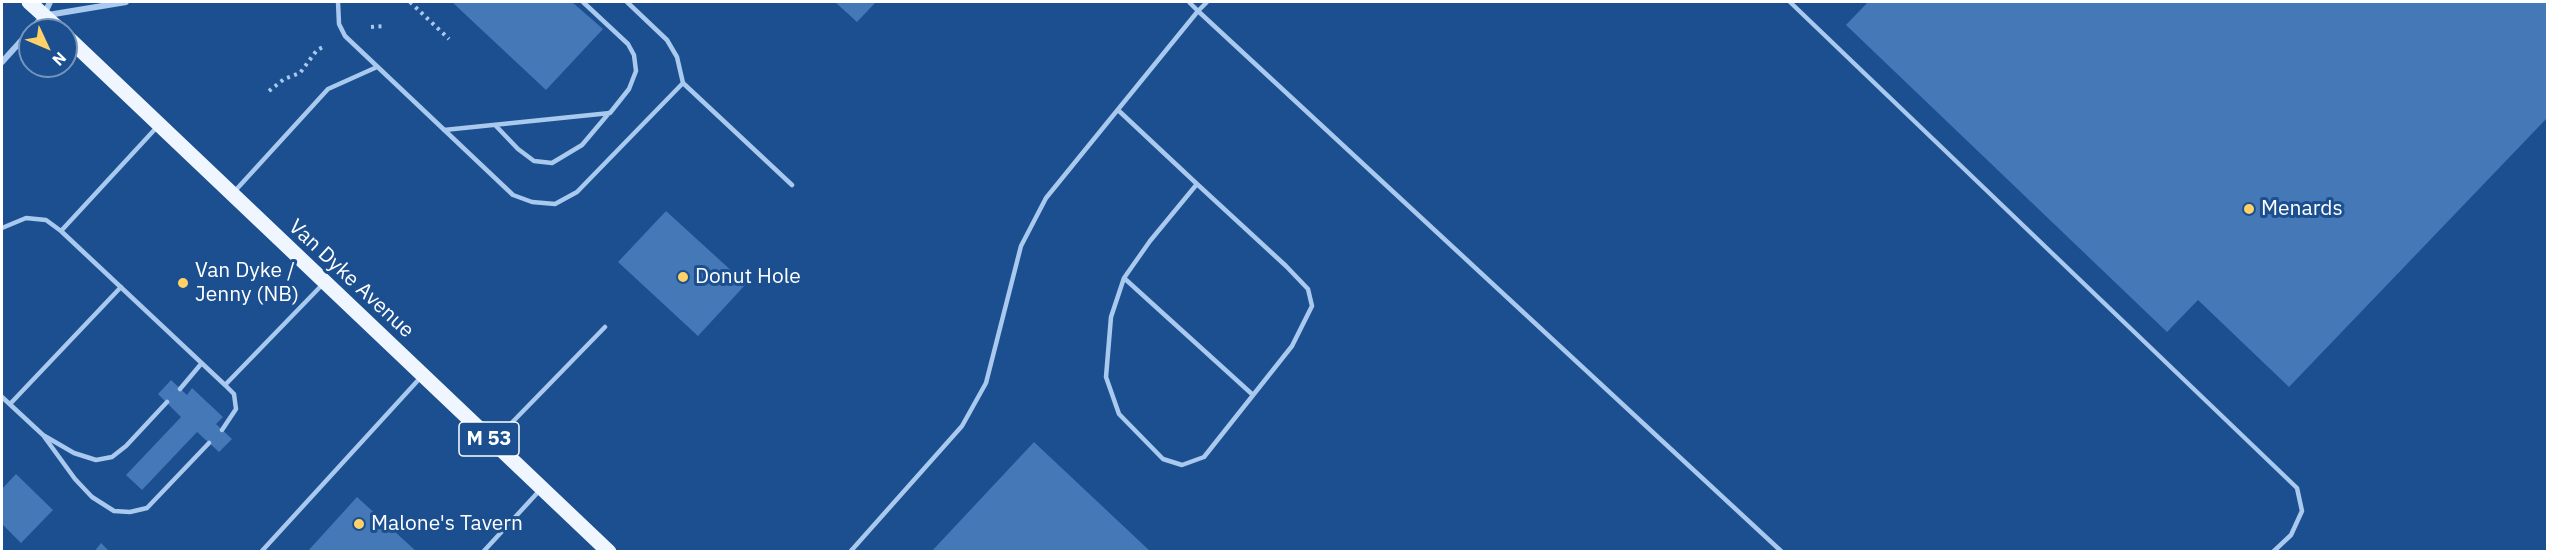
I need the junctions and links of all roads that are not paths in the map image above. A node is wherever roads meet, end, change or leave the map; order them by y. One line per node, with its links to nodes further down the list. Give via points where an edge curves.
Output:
1 (29, 2): 9 (main road)
2 (126, 2): 9 (street)
3 (339, 2): 14 (lane, via 339,24 345,36)
4 (584, 2): 17 (lane, via 628,44 634,55 636,71 629,89)
5 (627, 2): 15 (lane, via 667,40 677,57)
6 (1189, 2): 10 (lane)
7 (1206, 2): 10 (lane)
8 (1790, 2): 48 (lane, via 2297,488 2302,511 2291,535)
9 (47, 8)
10 (1198, 11): 16 (lane); 47 (lane)
11 (18, 44): 13 (street)
12 (78, 47): 18 (main road, Van Dyke Avenue / M 53)
13 (2, 62)
14 (377, 67): 20 (lane); 23 (lane, via 328,89)
15 (682, 83): 20 (lane, via 577,192 555,204 513,195); 22 (lane)
16 (1118, 110): 21 (lane); 46 (lane, via 1047,198 1021,246 986,383 962,426)
17 (610, 113): 19 (lane); 19 (lane, via 582,145 552,164 534,161)
18 (159, 125): 23 (main road, Van Dyke Avenue / M 53); 25 (lane)
19 (496, 126): 20 (lane)
20 (444, 130)
21 (1197, 184): 26 (lane); 34 (lane, via 1308,290 1312,306 1292,346)
22 (792, 185)
23 (232, 194): 27 (main road, Van Dyke Avenue / M 53)
24 (2, 228): 25 (lane, via 26,218 46,220)
25 (61, 231): 28 (lane)
26 (1124, 278): 34 (lane); 34 (lane, via 1111,317 1106,377 1119,414 1163,459 1182,465 1204,458)
27 (324, 282): 31 (main road, Van Dyke Avenue / M 53); 32 (lane)
28 (121, 287): 30 (lane); 37 (lane)
29 (605, 327): 40 (lane)
30 (201, 364): 32 (lane); 33 (lane)
31 (423, 376): 40 (main road, Van Dyke Avenue / M 53); 43 (lane)
32 (225, 385): 38 (lane, via 234,394 236,409)
33 (180, 388)
34 (1253, 395)
35 (2, 396): 37 (lane)
36 (166, 402): 39 (lane, via 112,457 96,460 74,453)
37 (10, 404): 39 (lane)
38 (222, 430)
39 (43, 435): 41 (lane, via 75,480 114,512 147,508)
40 (493, 442): 42 (main road, Van Dyke Avenue / M 53)
41 (209, 443)
42 (541, 488): 44 (lane); 45 (main road, Van Dyke Avenue / M 53)
43 (261, 552)
44 (483, 552)
45 (609, 552)
46 (850, 552)
47 (1782, 552)
48 (2273, 552)

